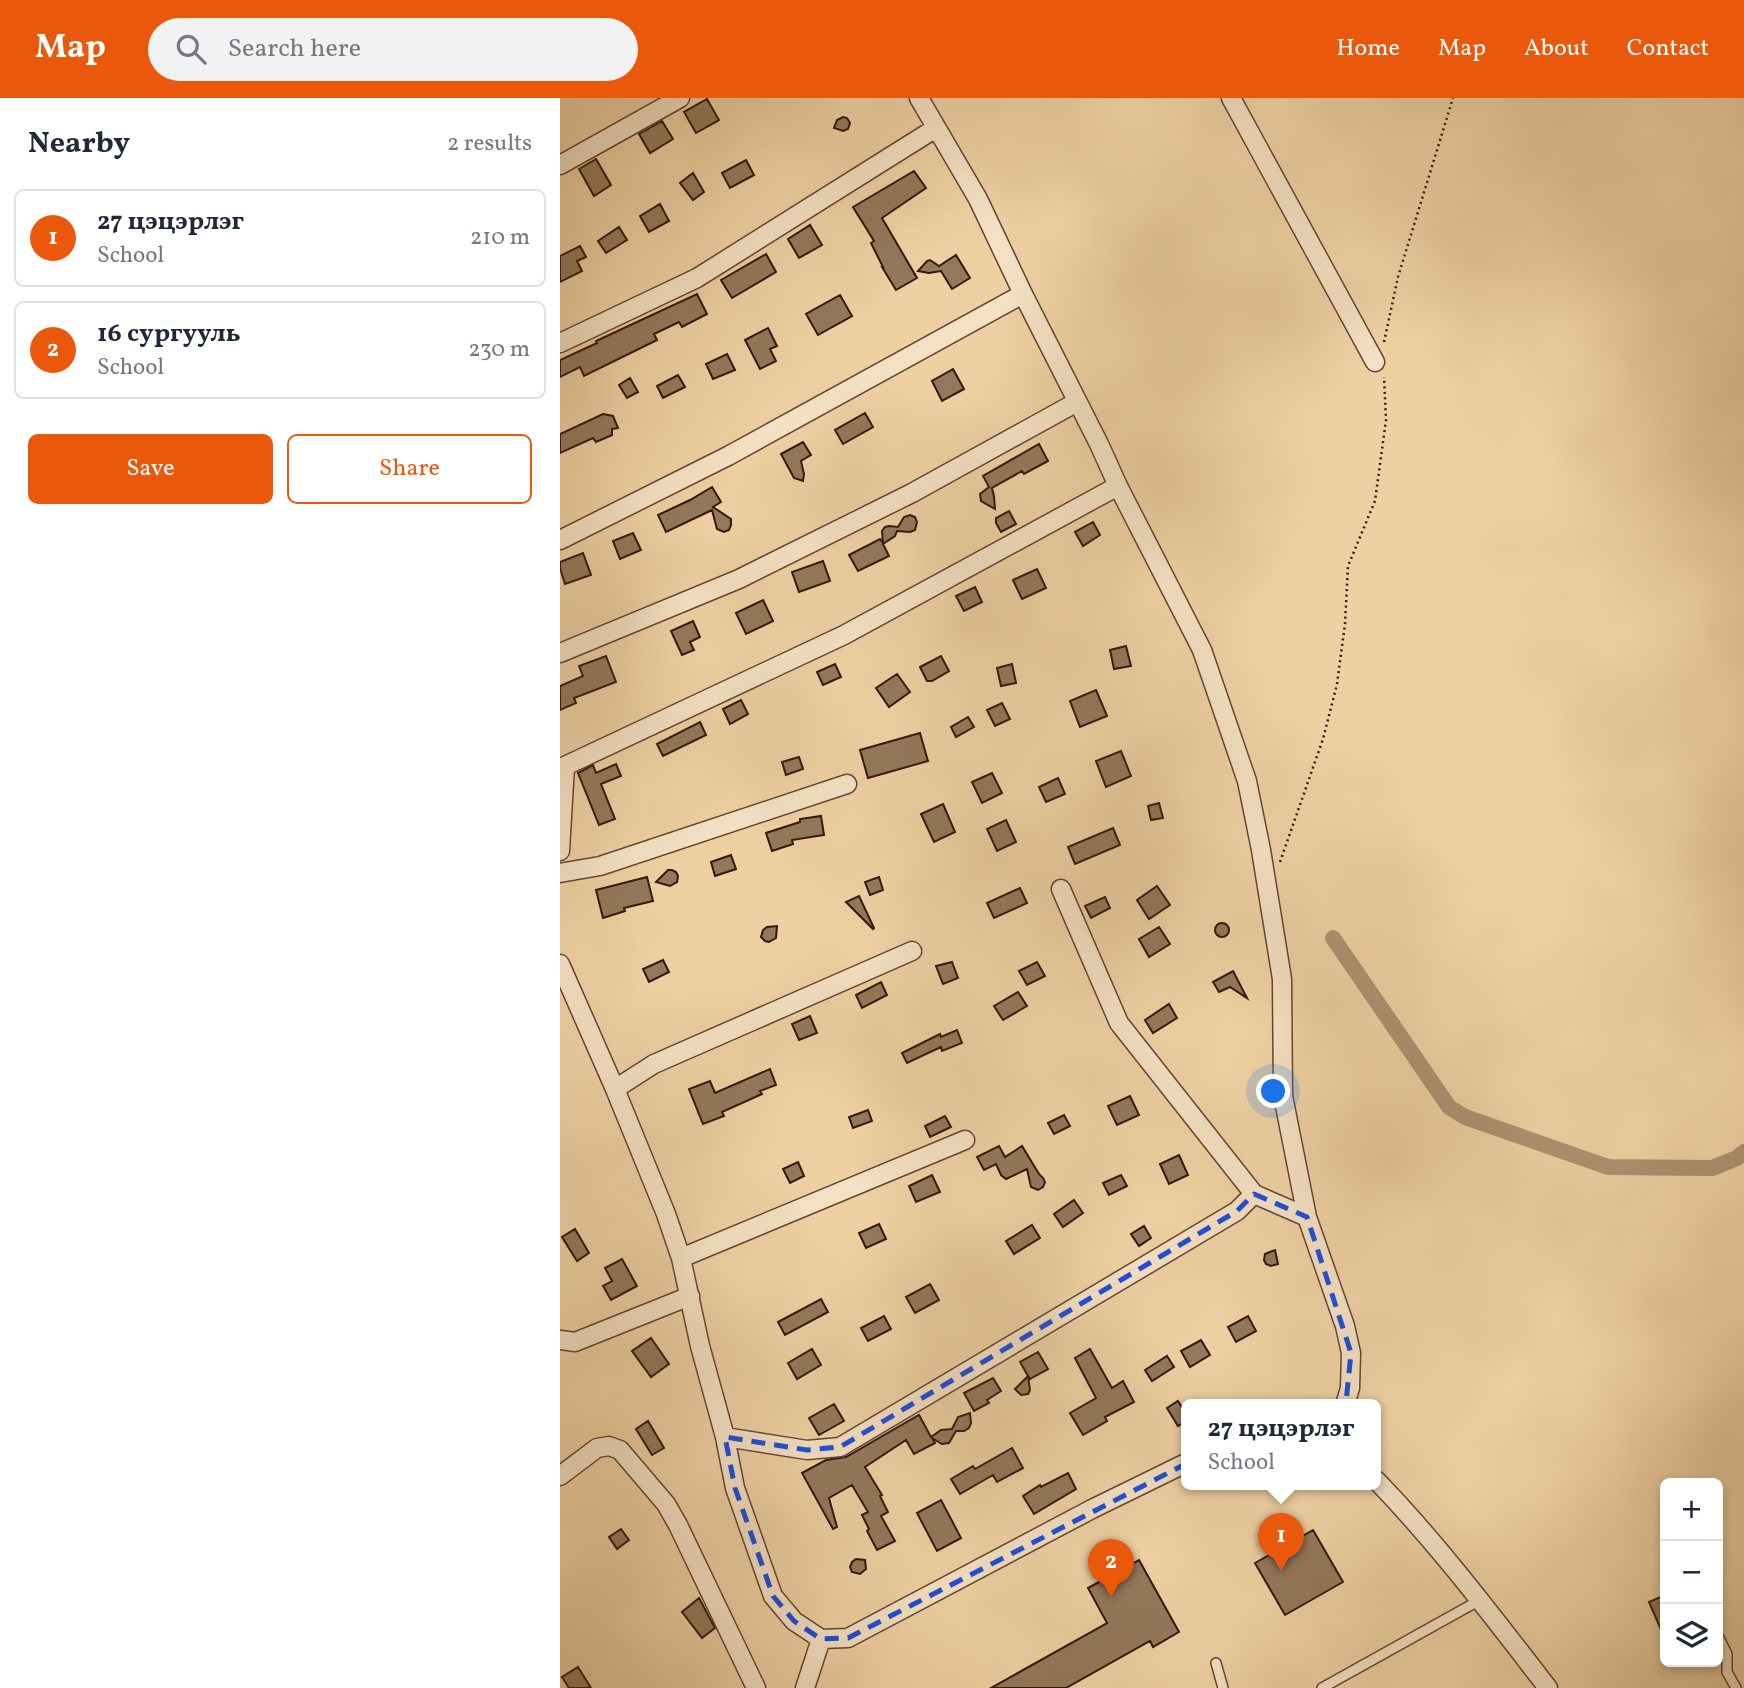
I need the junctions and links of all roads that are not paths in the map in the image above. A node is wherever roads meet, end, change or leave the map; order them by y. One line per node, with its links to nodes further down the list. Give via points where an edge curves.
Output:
1 (680, 98): 5 (street)
2 (919, 98): 4 (street)
3 (1231, 98): 8 (street)
4 (936, 128): 6 (street, via 978,199); 7 (street, via 697,278)
5 (560, 165)
6 (1023, 293): 9 (street); 11 (street, via 729,456)
7 (560, 343)
8 (1380, 366)
9 (1077, 402): 10 (street); 12 (street, via 912,493 739,579)
10 (1118, 486): 14 (street, via 844,635 565,766); 22 (street, via 1202,650 1247,781 1282,979 1283,1096)
11 (560, 540)
12 (560, 653)
13 (847, 785): 15 (street, via 600,866)
14 (560, 851)
15 (560, 873)
16 (1061, 889): 21 (street, via 1119,1023)
17 (912, 951): 19 (street, via 654,1064)
18 (560, 964): 19 (street)
19 (615, 1089): 23 (street)
20 (965, 1140): 23 (street)
21 (1254, 1194): 22 (street); 27 (street, via 1237,1211 840,1447 807,1450)
22 (1307, 1217): 26 (street, via 1351,1353)
23 (681, 1258): 24 (street)
24 (690, 1296): 25 (street, via 575,1342); 27 (street)
25 (560, 1340)
26 (1347, 1399)
27 (725, 1437): 32 (street, via 734,1488 773,1596 794,1621)
28 (1181, 1464): 32 (street, via 848,1638)
29 (560, 1476): 35 (street, via 597,1448 620,1450 666,1504)
30 (1381, 1485): 31 (street)
31 (1480, 1600): 38 (lane); 39 (street)
32 (821, 1639): 36 (street)
33 (1723, 1646): 40 (lane, via 1727,1672)
34 (1216, 1663): 37 (lane)
35 (756, 1688)
36 (805, 1688)
37 (1223, 1688)
38 (1322, 1688)
39 (1548, 1688)
40 (1736, 1688)

